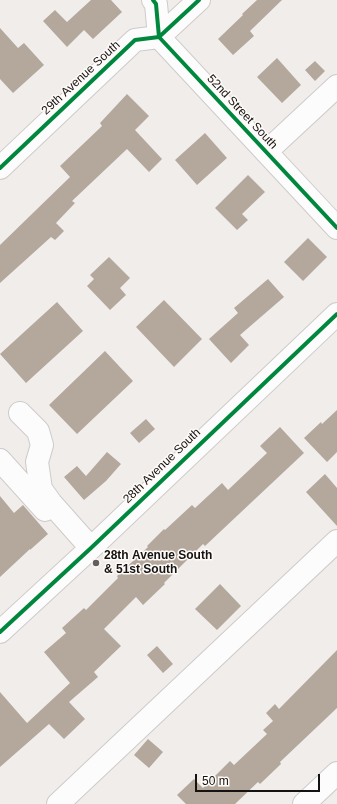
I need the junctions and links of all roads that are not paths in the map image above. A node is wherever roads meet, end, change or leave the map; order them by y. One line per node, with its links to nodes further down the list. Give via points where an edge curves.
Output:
1 (152, 0): 3 (street, via 156,4)
2 (199, 0): 3 (street)
3 (159, 37): 5 (street, 52nd Street South); 6 (street, 29th Avenue South, via 135,40)
4 (337, 86): 5 (street)
5 (266, 152): 7 (street, 52nd Street South)
6 (0, 168)
7 (337, 228)
8 (337, 314): 12 (street, 28th Avenue South)
9 (20, 413): 12 (street, via 38,431 42,445 37,462 40,489)
10 (0, 460): 12 (street)
11 (337, 541): 15 (street)
12 (87, 551): 13 (street, 28th Avenue South)
13 (3, 623)
14 (337, 773): 16 (street)
15 (58, 804)
16 (304, 804)

